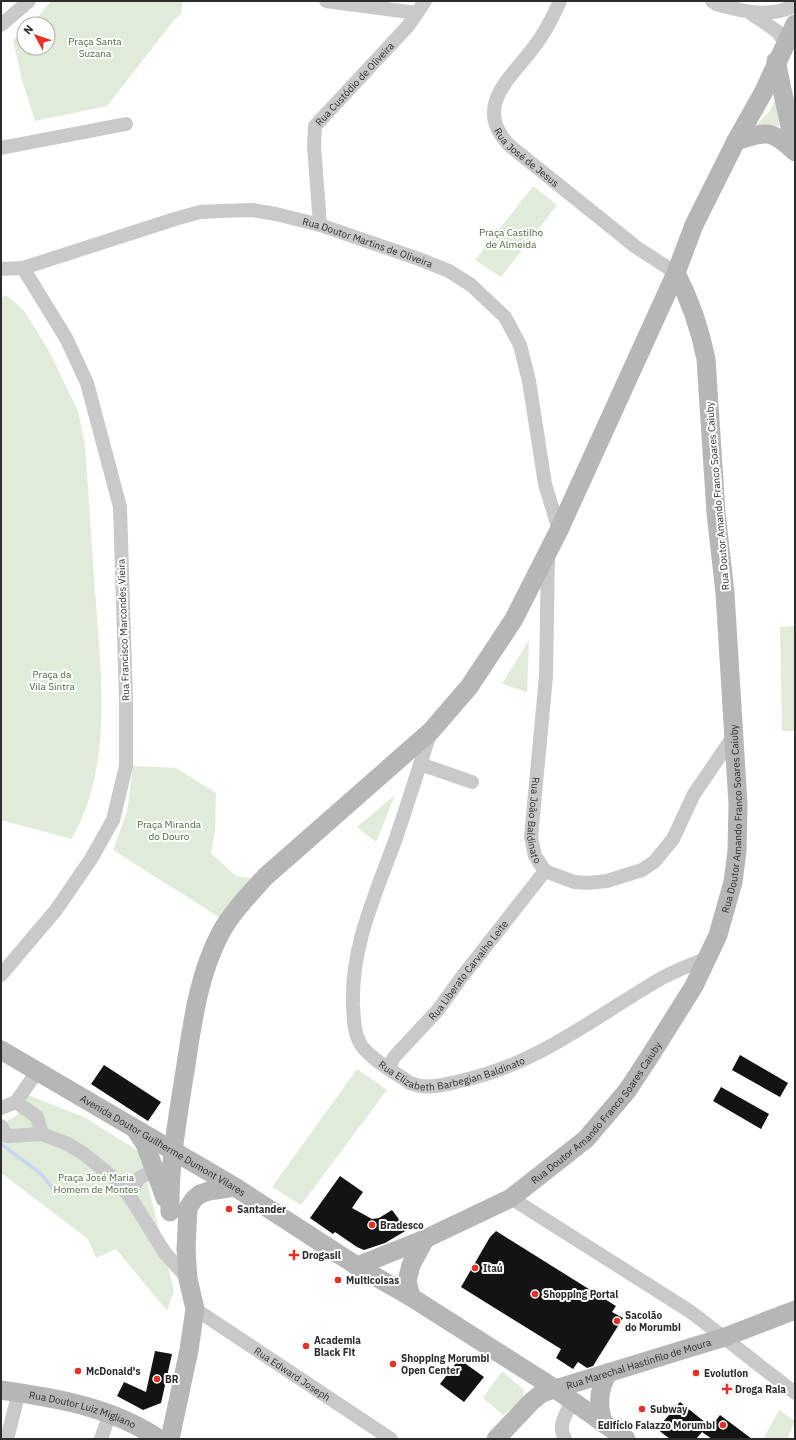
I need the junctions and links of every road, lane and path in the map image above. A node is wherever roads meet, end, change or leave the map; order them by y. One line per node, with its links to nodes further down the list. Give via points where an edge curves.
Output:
1 (29, 1): 10 (street)
2 (326, 1): 7 (street)
3 (425, 1): 7 (street, Rua Custódio de Oliveira)
4 (560, 1): 20 (street, Rua José de Jesus, via 535,46 500,90 494,107 496,127 502,138 516,151 636,247)
5 (712, 1): 8 (street)
6 (795, 5): 8 (street, via 781,11)
7 (417, 13): 17 (street, Rua Custódio de Oliveira, via 315,126 314,146)
8 (752, 14): 11 (street, via 778,32)
9 (795, 24): 11 (street)
10 (1, 25)
11 (785, 43): 12 (street)
12 (776, 61): 14 (street, via 763,93); 16 (street)
13 (126, 124): 15 (street)
14 (736, 141): 16 (street, via 763,133 780,139); 20 (street, via 694,225)
15 (1, 148)
16 (795, 151)
17 (320, 224): 18 (street, Rua Doutor Martins de Oliveira, via 252,210 200,212); 21 (street, Rua Doutor Martins de Oliveira, via 449,272 471,285 505,317 520,345 525,361 545,484)
18 (23, 268): 19 (street, Rua Doutor Martins de Oliveira); 29 (street, Rua Francisco Marcondes Vieira, via 66,338 88,383 120,507 126,766 113,820 91,859 56,910)
19 (1, 269)
20 (676, 273): 21 (street); 24 (street, Rua Doutor Amando Franco Soares Caiuby, via 686,292 706,359 716,513 725,593)
21 (559, 530): 22 (street)
22 (548, 551): 23 (street, via 514,619 469,687); 27 (street, Rua João Baldinato, via 546,676 530,838 535,856)
23 (431, 731): 25 (street, Rua Elizabeth Barbegian Baldinato); 38 (street, via 265,877 220,933 205,968 196,1003)
24 (733, 737): 27 (street, Rua João Baldinato, via 694,794 673,839 648,866 607,881 587,883 574,882); 28 (street, Rua Doutor Amando Franco Soares Caiuby, via 738,804 737,851 733,882 718,935)
25 (420, 764): 26 (street); 31 (street, Rua Elizabeth Barbegian Baldinato, via 396,839 372,900 356,959 353,992 354,1026 359,1042)
26 (472, 782)
27 (545, 871): 31 (street, Rua Liberato Carvalho Leite, via 438,1010)
28 (706, 958): 31 (street, Rua Elizabeth Barbegian Baldinato, via 663,978 564,1040 481,1077 428,1087 410,1083); 42 (street, Rua Doutor Amando Franco Soares Caiuby, via 694,986 627,1091 586,1140)
29 (1, 975)
30 (1, 1050): 32 (street, Avenida Doutor Guilherme Dumont Vilares)
31 (388, 1067)
32 (38, 1070): 33 (street); 36 (street, Avenida Doutor Guilherme Dumont Vilares)
33 (16, 1102): 34 (street); 37 (street, via 37,1117)
34 (1, 1108)
35 (1, 1126): 37 (street, via 7,1136)
36 (133, 1126): 38 (street, Avenida Doutor Guilherme Dumont Vilares); 39 (street, via 145,1144)
37 (42, 1134): 41 (street, via 68,1144 84,1154 116,1180)
38 (173, 1151): 40 (street, Avenida Doutor Guilherme Dumont Vilares); 43 (street, via 169,1184)
39 (155, 1169): 41 (street, via 138,1179); 43 (street)
40 (234, 1187): 45 (street, via 209,1191 194,1199 188,1208); 46 (street, Avenida Doutor Guilherme Dumont Vilares)
41 (130, 1196): 47 (street, via 165,1253)
42 (511, 1198): 44 (street, Rua Doutor Amando Franco Soares Caiuby); 51 (street, via 691,1312)
43 (170, 1212): 45 (street)
44 (425, 1239): 46 (street, Rua Doutor Amando Franco Soares Caiuby); 48 (street, via 411,1265 407,1280)
45 (186, 1249): 47 (street)
46 (357, 1266): 48 (street, Avenida Doutor Guilherme Dumont Vilares)
47 (188, 1279): 49 (street)
48 (411, 1297): 52 (street, Avenida Doutor Guilherme Dumont Vilares)
49 (195, 1309): 65 (street, via 190,1350); 66 (street, Rua Edward Joseph)
50 (795, 1310): 51 (street, Rua Marechal Hastinfilo de Moura)
51 (725, 1337): 53 (street, Rua Marechal Hastinfilo de Moura); 58 (street)
52 (529, 1372): 54 (street, via 553,1379); 55 (street, Avenida Doutor Guilherme Dumont Vilares)
53 (608, 1373): 54 (street, Rua Marechal Hastinfilo de Moura); 61 (street, via 599,1397)
54 (579, 1381): 55 (street, Rua Marechal Hastinfilo de Moura)
55 (554, 1388): 59 (street, Avenida Doutor Guilherme Dumont Vilares); 67 (street, Rua Marechal Hastinfilo de Moura, via 531,1402)
56 (1, 1390): 57 (street, Rua Doutor Luiz Migliano)
57 (19, 1392): 60 (street, Rua Doutor Luiz Migliano, via 55,1398); 62 (street)
58 (795, 1393)
59 (572, 1402): 61 (street, Avenida Doutor Guilherme Dumont Vilares); 68 (street, via 561,1427)
60 (110, 1413): 63 (street); 64 (street, Rua Doutor Luiz Migliano)
61 (604, 1424): 69 (street, Avenida Doutor Guilherme Dumont Vilares)
62 (7, 1439)
63 (101, 1439)
64 (159, 1439)
65 (170, 1439)
66 (391, 1439)
67 (496, 1439)
68 (565, 1439)
69 (626, 1439)

